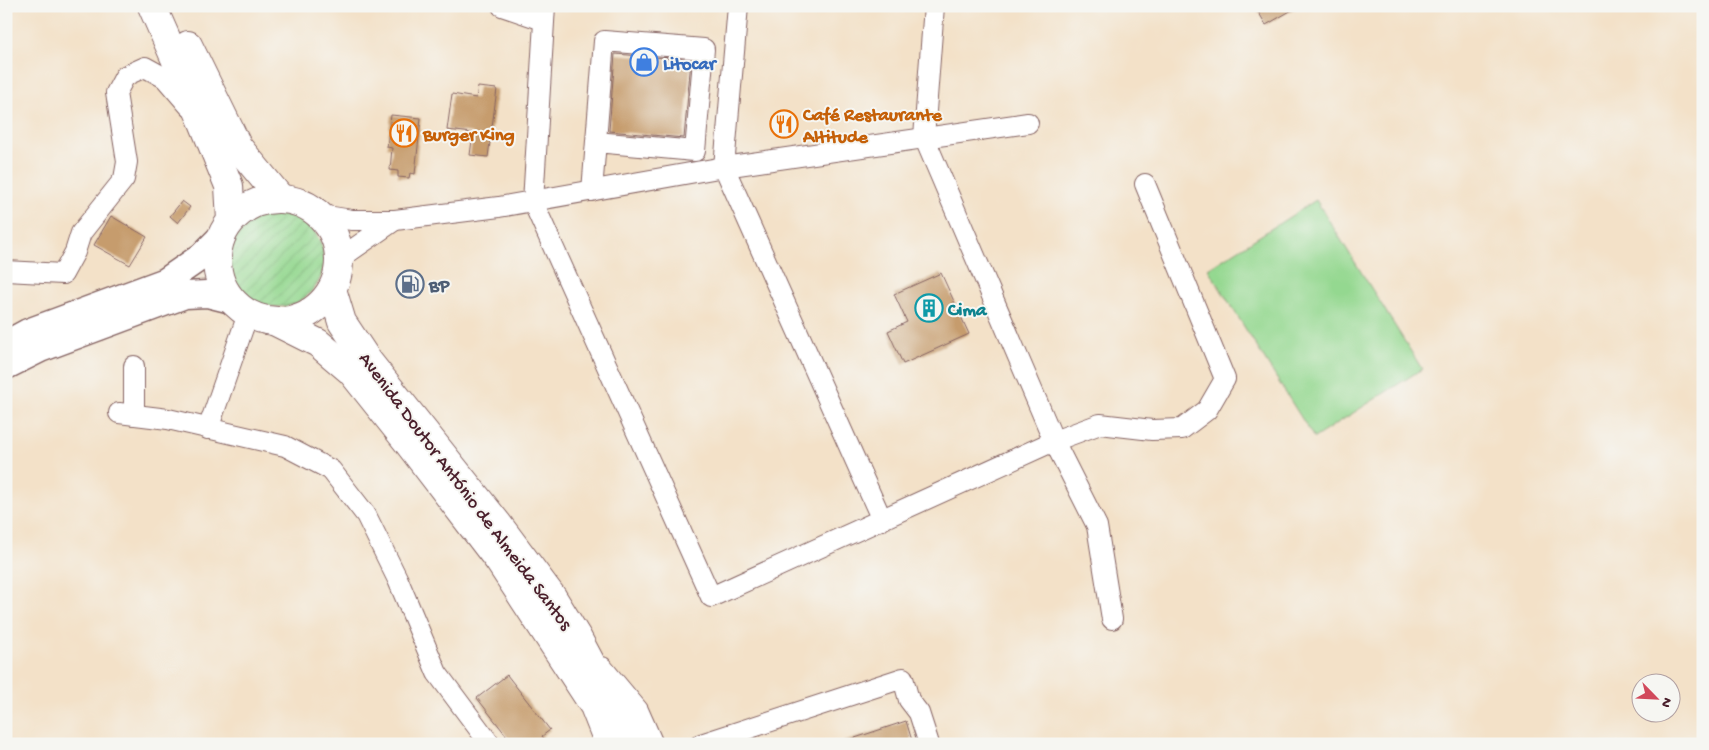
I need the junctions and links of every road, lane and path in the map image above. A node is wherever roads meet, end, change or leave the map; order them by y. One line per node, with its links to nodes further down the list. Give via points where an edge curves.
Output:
1 (152, 6): 7 (highway)
2 (173, 6): 14 (highway, via 238,147)
3 (502, 6): 6 (street)
4 (738, 6): 11 (street)
5 (934, 6): 9 (street)
6 (544, 13): 15 (street)
7 (203, 122): 18 (highway, via 229,186); 20 (street, via 165,78 145,67 125,76 116,94 127,162 124,179 81,232 63,274)
8 (1028, 123): 9 (street)
9 (924, 138): 11 (street); 30 (street)
10 (596, 142): 10 (street, via 604,41 704,49 695,151); 13 (street)
11 (724, 167): 13 (street); 31 (street)
12 (1145, 184): 30 (street, via 1225,379 1207,410 1182,429 1152,430 1100,424)
13 (592, 191): 15 (street)
14 (281, 199): 16 (highway, via 295,201); 18 (highway, via 262,200 246,208)
15 (532, 202): 17 (street); 31 (street, via 711,597)
16 (320, 215): 17 (street, via 352,220); 19 (highway, via 337,243)
17 (395, 220): 19 (street)
18 (226, 229): 22 (main road, via 202,256 166,281); 23 (highway, via 217,254 217,271 222,286)
19 (339, 259): 21 (highway)
20 (6, 271)
21 (332, 289): 24 (highway, via 309,314); 33 (highway, Avenida Doutor António de Almeida Santos, via 342,322 368,361 497,523)
22 (100, 305): 25 (street, via 59,310); 26 (main road, via 28,332)
23 (240, 307): 24 (highway, via 262,320); 27 (main road, via 207,294 185,296 40,349); 29 (street)
24 (276, 322): 35 (highway, Avenida Doutor António de Almeida Santos, via 318,343 351,371 406,440 499,561 594,706)
25 (6, 329)
26 (6, 344)
27 (6, 366)
28 (134, 366): 29 (street, via 126,414)
29 (208, 428): 34 (street, via 285,446 331,470 366,514 437,674)
30 (1054, 441): 31 (street); 32 (street, via 1097,526)
31 (882, 520)
32 (1112, 619)
33 (577, 636): 36 (highway, Avenida Doutor António de Almeida Santos); 37 (street, via 638,710)
34 (490, 744)
35 (609, 744)
36 (631, 744)
37 (653, 744)
38 (701, 744): 39 (street, via 902,678)
39 (929, 744)

